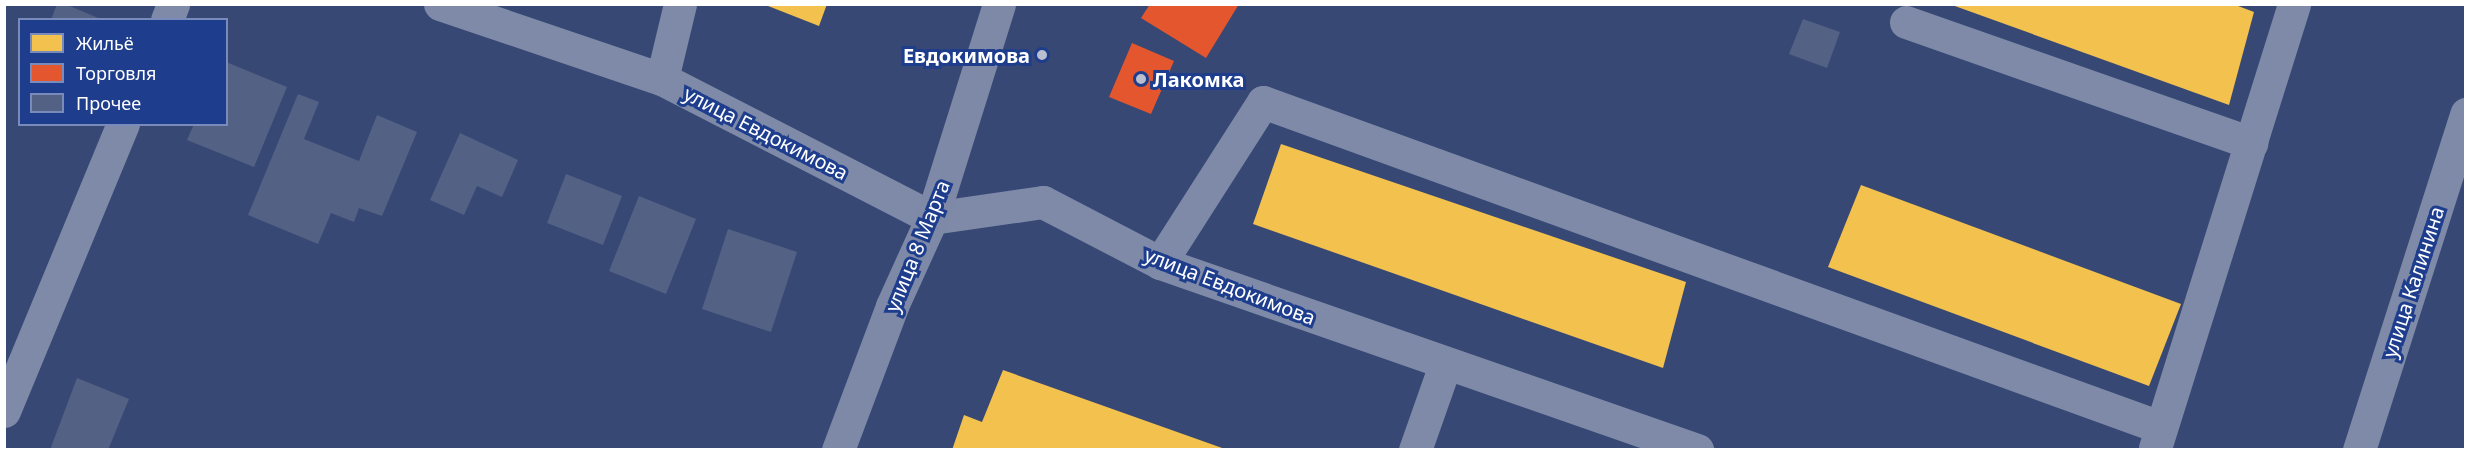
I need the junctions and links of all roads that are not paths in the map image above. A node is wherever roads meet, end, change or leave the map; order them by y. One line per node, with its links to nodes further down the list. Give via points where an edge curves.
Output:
1 (173, 4): 6 (street)
2 (440, 4): 8 (street, улица Евдокимова)
3 (681, 4): 8 (street)
4 (999, 4): 12 (main road, улица 8 Марта)
5 (2294, 4): 11 (street)
6 (167, 18)
7 (1906, 22): 11 (street)
8 (662, 79): 12 (street, улица Евдокимова)
9 (2466, 114): 20 (street, улица Калинина)
10 (122, 126): 15 (street)
11 (2251, 143): 16 (street)
12 (932, 218): 13 (street, улица Евдокимова, via 1043,202); 17 (main road, улица 8 Марта, via 892,306)
13 (1160, 263): 14 (street, улица Евдокимова); 16 (street, via 1263,102)
14 (1445, 365): 18 (street); 19 (street, улица Евдокимова)
15 (4, 411)
16 (2157, 438)
17 (838, 450)
18 (1415, 450)
19 (1697, 450)
20 (2359, 450)

